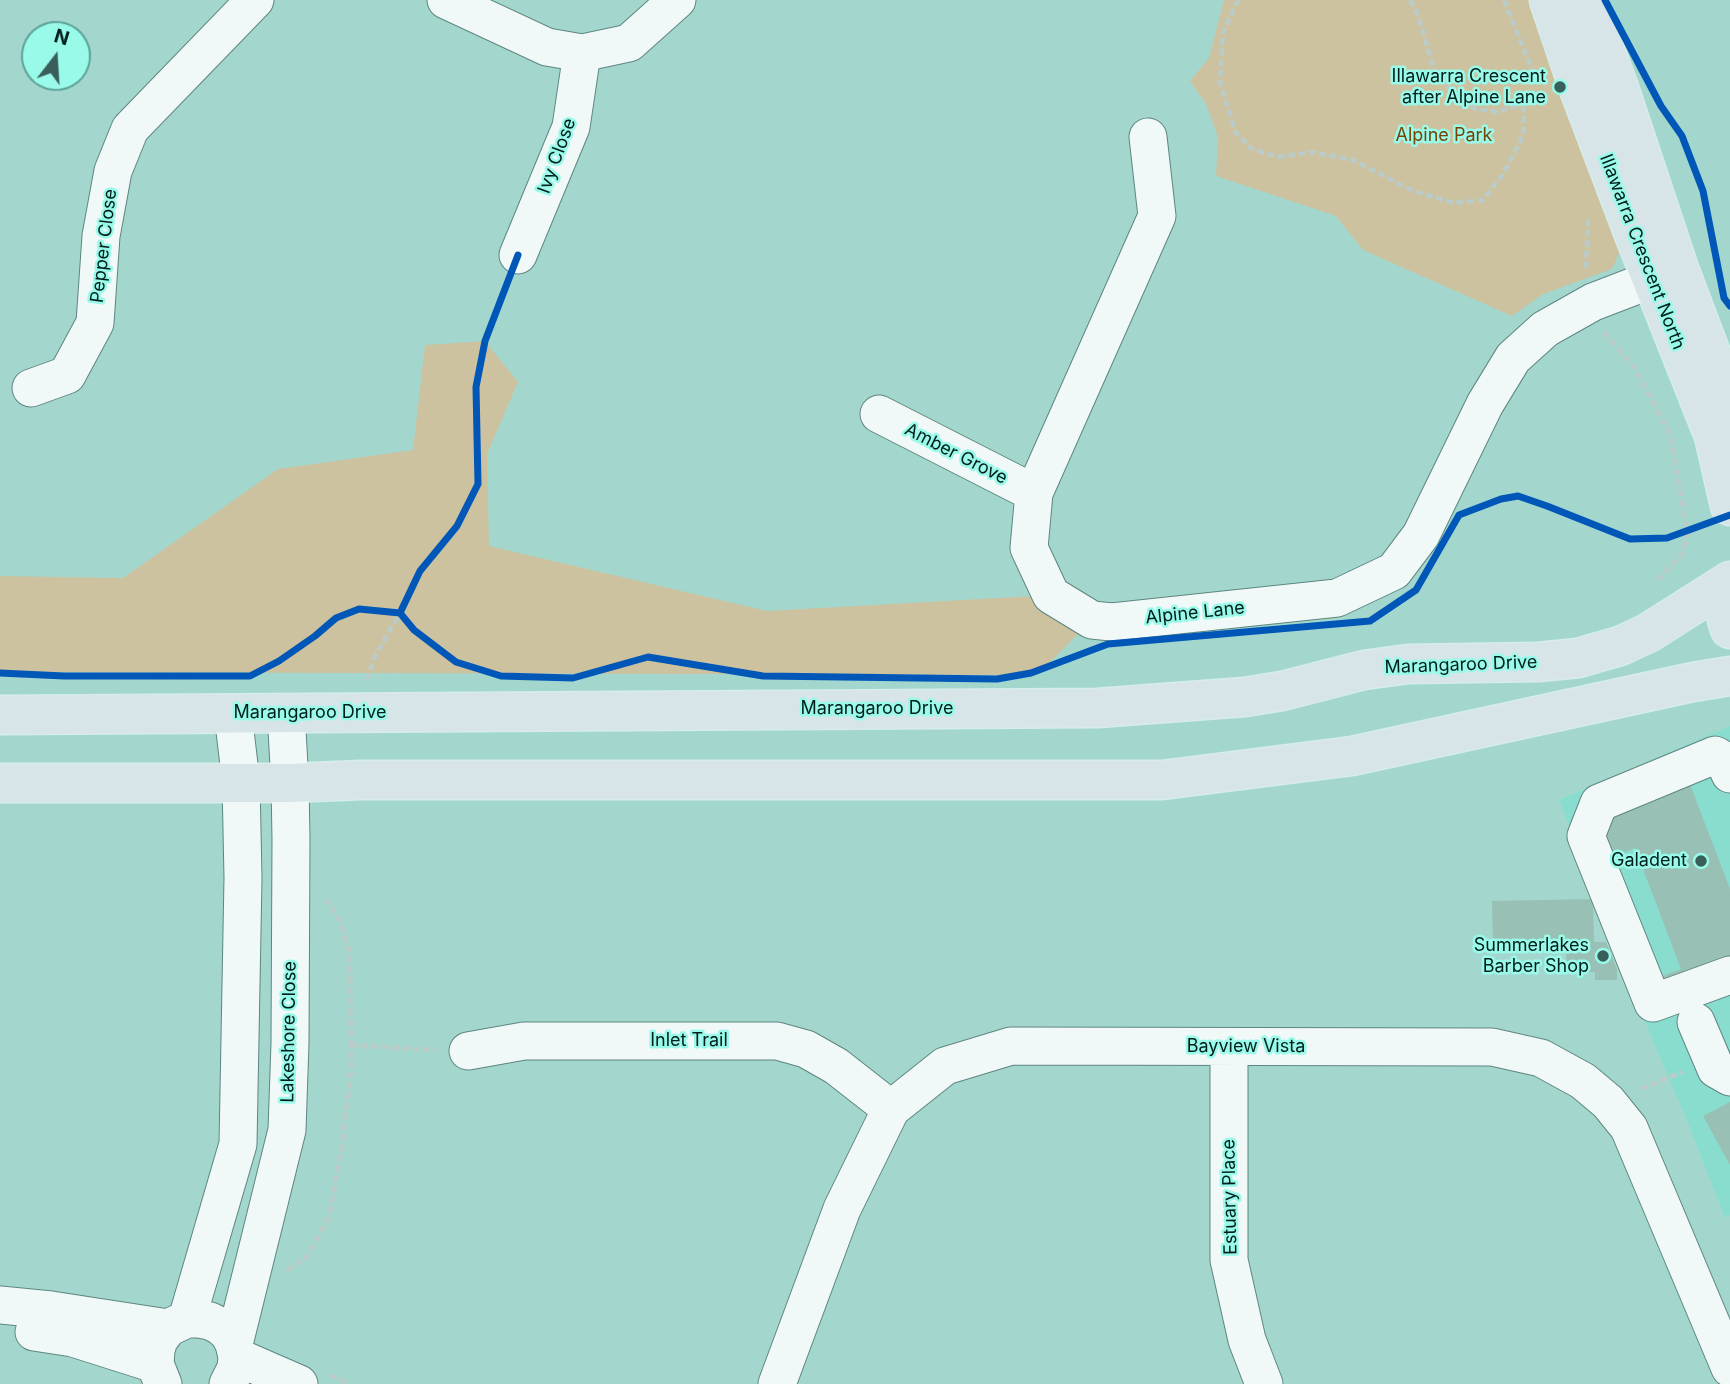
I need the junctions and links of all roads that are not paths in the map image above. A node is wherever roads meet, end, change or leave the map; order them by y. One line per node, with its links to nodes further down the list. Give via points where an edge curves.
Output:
1 (255, 0): 10 (street, Pepper Close, via 130,129 113,171 95,323 67,375)
2 (446, 0): 6 (street, via 547,47)
3 (677, 0): 6 (street, via 629,43)
4 (1549, 0): 9 (main road, Illawarra Crescent North, via 1580,89)
5 (1586, 0): 9 (main road, Illawarra Crescent North, via 1619,88)
6 (582, 53): 8 (street, Ivy Close, via 571,127)
7 (1148, 137): 13 (street, Alpine Lane, via 1157,216)
8 (518, 255)
9 (1665, 274): 11 (main road, Illawarra Crescent North); 13 (street, Alpine Lane, via 1593,302 1545,329 1513,358 1485,404 1421,535 1394,571 1337,598 1112,622 1092,620 1051,595 1029,548); 14 (main road, Illawarra Crescent North, via 1714,436)
10 (31, 388)
11 (1730, 404)
12 (879, 414): 13 (street, Amber Grove)
13 (1034, 493)
14 (1715, 515)
15 (1730, 581): 19 (main road, Marangaroo Drive, via 1648,633 1578,659 1408,664 1245,696 1097,708)
16 (1730, 591): 17 (main road)
17 (1730, 629)
18 (1730, 676): 25 (main road, via 1352,757 1162,780)
19 (286, 713): 20 (main road, Marangaroo Drive); 25 (street, Lakeshore Close)
20 (233, 714): 21 (main road, Marangaroo Drive); 23 (street)
21 (0, 715)
22 (1730, 774): 26 (street, via 1724,760 1715,755 1599,803 1586,836 1653,1003)
23 (241, 782): 24 (main road); 25 (main road); 33 (street, via 238,1144)
24 (0, 783)
25 (290, 783): 35 (street, Lakeshore Close, via 287,1130)
26 (1730, 975)
27 (1696, 1022): 30 (street)
28 (1229, 1047): 31 (street, Bayview Vista, via 1011,1046 945,1066); 36 (street, Bayview Vista, via 1492,1046 1541,1058 1583,1081 1629,1128); 40 (street, Estuary Place, via 1229,1260)
29 (468, 1051): 31 (street, Inlet Trail, via 524,1041 777,1041 806,1049 836,1066)
30 (1721, 1068)
31 (891, 1109): 39 (street, Bayview Vista, via 842,1209)
32 (0, 1305): 33 (street)
33 (178, 1324): 35 (street, via 198,1319 220,1326 229,1334); 37 (street, via 159,1340)
34 (0, 1328): 37 (street, via 73,1338)
35 (233, 1362): 38 (street)
36 (1730, 1368)
37 (159, 1374)
38 (299, 1384)
39 (777, 1384)
40 (1264, 1384)

